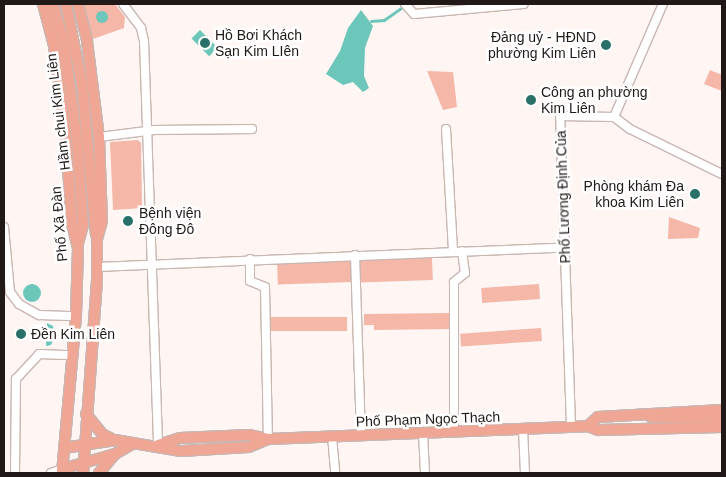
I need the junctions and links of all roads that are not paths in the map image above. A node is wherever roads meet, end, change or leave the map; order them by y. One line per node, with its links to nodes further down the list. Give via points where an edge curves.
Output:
1 (43, 4): 18 (main road, Phố Xã Đàn, via 54,46 72,224)
2 (53, 4): 18 (main road, Hầm chui Kim Liên, via 64,44 77,140 83,225)
3 (66, 4): 16 (main road, Hầm chui Kim Liên, via 82,84)
4 (78, 4): 13 (main road, via 87,41)
5 (123, 4): 12 (street, via 141,28 144,40)
6 (405, 4): 7 (street, via 414,14)
7 (524, 4)
8 (663, 4): 9 (street)
9 (614, 117): 14 (street, via 630,129); 17 (street, Phố Lương Định Của, via 560,116)
10 (252, 129): 12 (street)
11 (446, 129): 20 (street)
12 (148, 132): 13 (street); 23 (street)
13 (100, 137): 16 (main road, via 102,221)
14 (722, 174)
15 (4, 227): 25 (street, via 10,292 19,304 39,315)
16 (97, 240): 24 (main road)
17 (565, 247): 19 (street); 32 (street, Phố Lương Định Của)
18 (78, 248): 25 (main road, Phố Xã Đàn)
19 (462, 251): 20 (street); 37 (street, via 465,273 454,282)
20 (453, 252): 21 (street)
21 (355, 255): 22 (street); 39 (street)
22 (250, 259): 23 (street); 41 (street, via 250,281 265,287)
23 (152, 264): 24 (street); 45 (street)
24 (97, 267): 28 (main road)
25 (76, 316): 26 (main road, Phố Xã Đàn)
26 (72, 355): 46 (main road, Phố Xã Đàn); 50 (street, via 39,354 18,375)
27 (722, 410): 29 (main road, Phố Phạm Ngọc Thạch)
28 (86, 414): 42 (main road, via 102,434); 43 (main road)
29 (626, 415): 31 (main road); 33 (main road, Phố Phạm Ngọc Thạch, via 598,417)
30 (722, 418): 31 (main road)
31 (667, 419): 36 (main road)
32 (571, 426): 33 (main road, Phố Phạm Ngọc Thạch); 35 (main road, Phố Phạm Ngọc Thạch)
33 (588, 426): 36 (main road, Phố Phạm Ngọc Thạch, via 598,430)
34 (722, 427): 36 (main road, Phố Phạm Ngọc Thạch)
35 (522, 429): 37 (main road, Phố Phạm Ngọc Thạch); 56 (street)
36 (627, 429)
37 (454, 431): 38 (main road, Phố Phạm Ngọc Thạch)
38 (423, 433): 39 (main road, Phố Phạm Ngọc Thạch); 55 (street)
39 (361, 435): 40 (main road, Phố Phạm Ngọc Thạch)
40 (332, 436): 41 (main road, Phố Phạm Ngọc Thạch); 54 (street)
41 (268, 439): 45 (main road, Phố Phạm Ngọc Thạch, via 249,448 181,450)
42 (115, 440): 43 (main road, Phố Phạm Ngọc Thạch); 44 (main road, Phố Phạm Ngọc Thạch)
43 (84, 442): 46 (main road, Phố Phạm Ngọc Thạch); 48 (main road)
44 (132, 444): 45 (main road, Phố Phạm Ngọc Thạch); 47 (main road)
45 (158, 445)
46 (64, 448): 49 (main road, Phố Xã Đàn)
47 (116, 454): 48 (main road); 53 (main road)
48 (83, 461): 49 (main road); 52 (main road)
49 (62, 471): 51 (street)
50 (14, 473)
51 (51, 473)
52 (83, 473)
53 (99, 473)
54 (335, 473)
55 (425, 473)
56 (525, 473)

